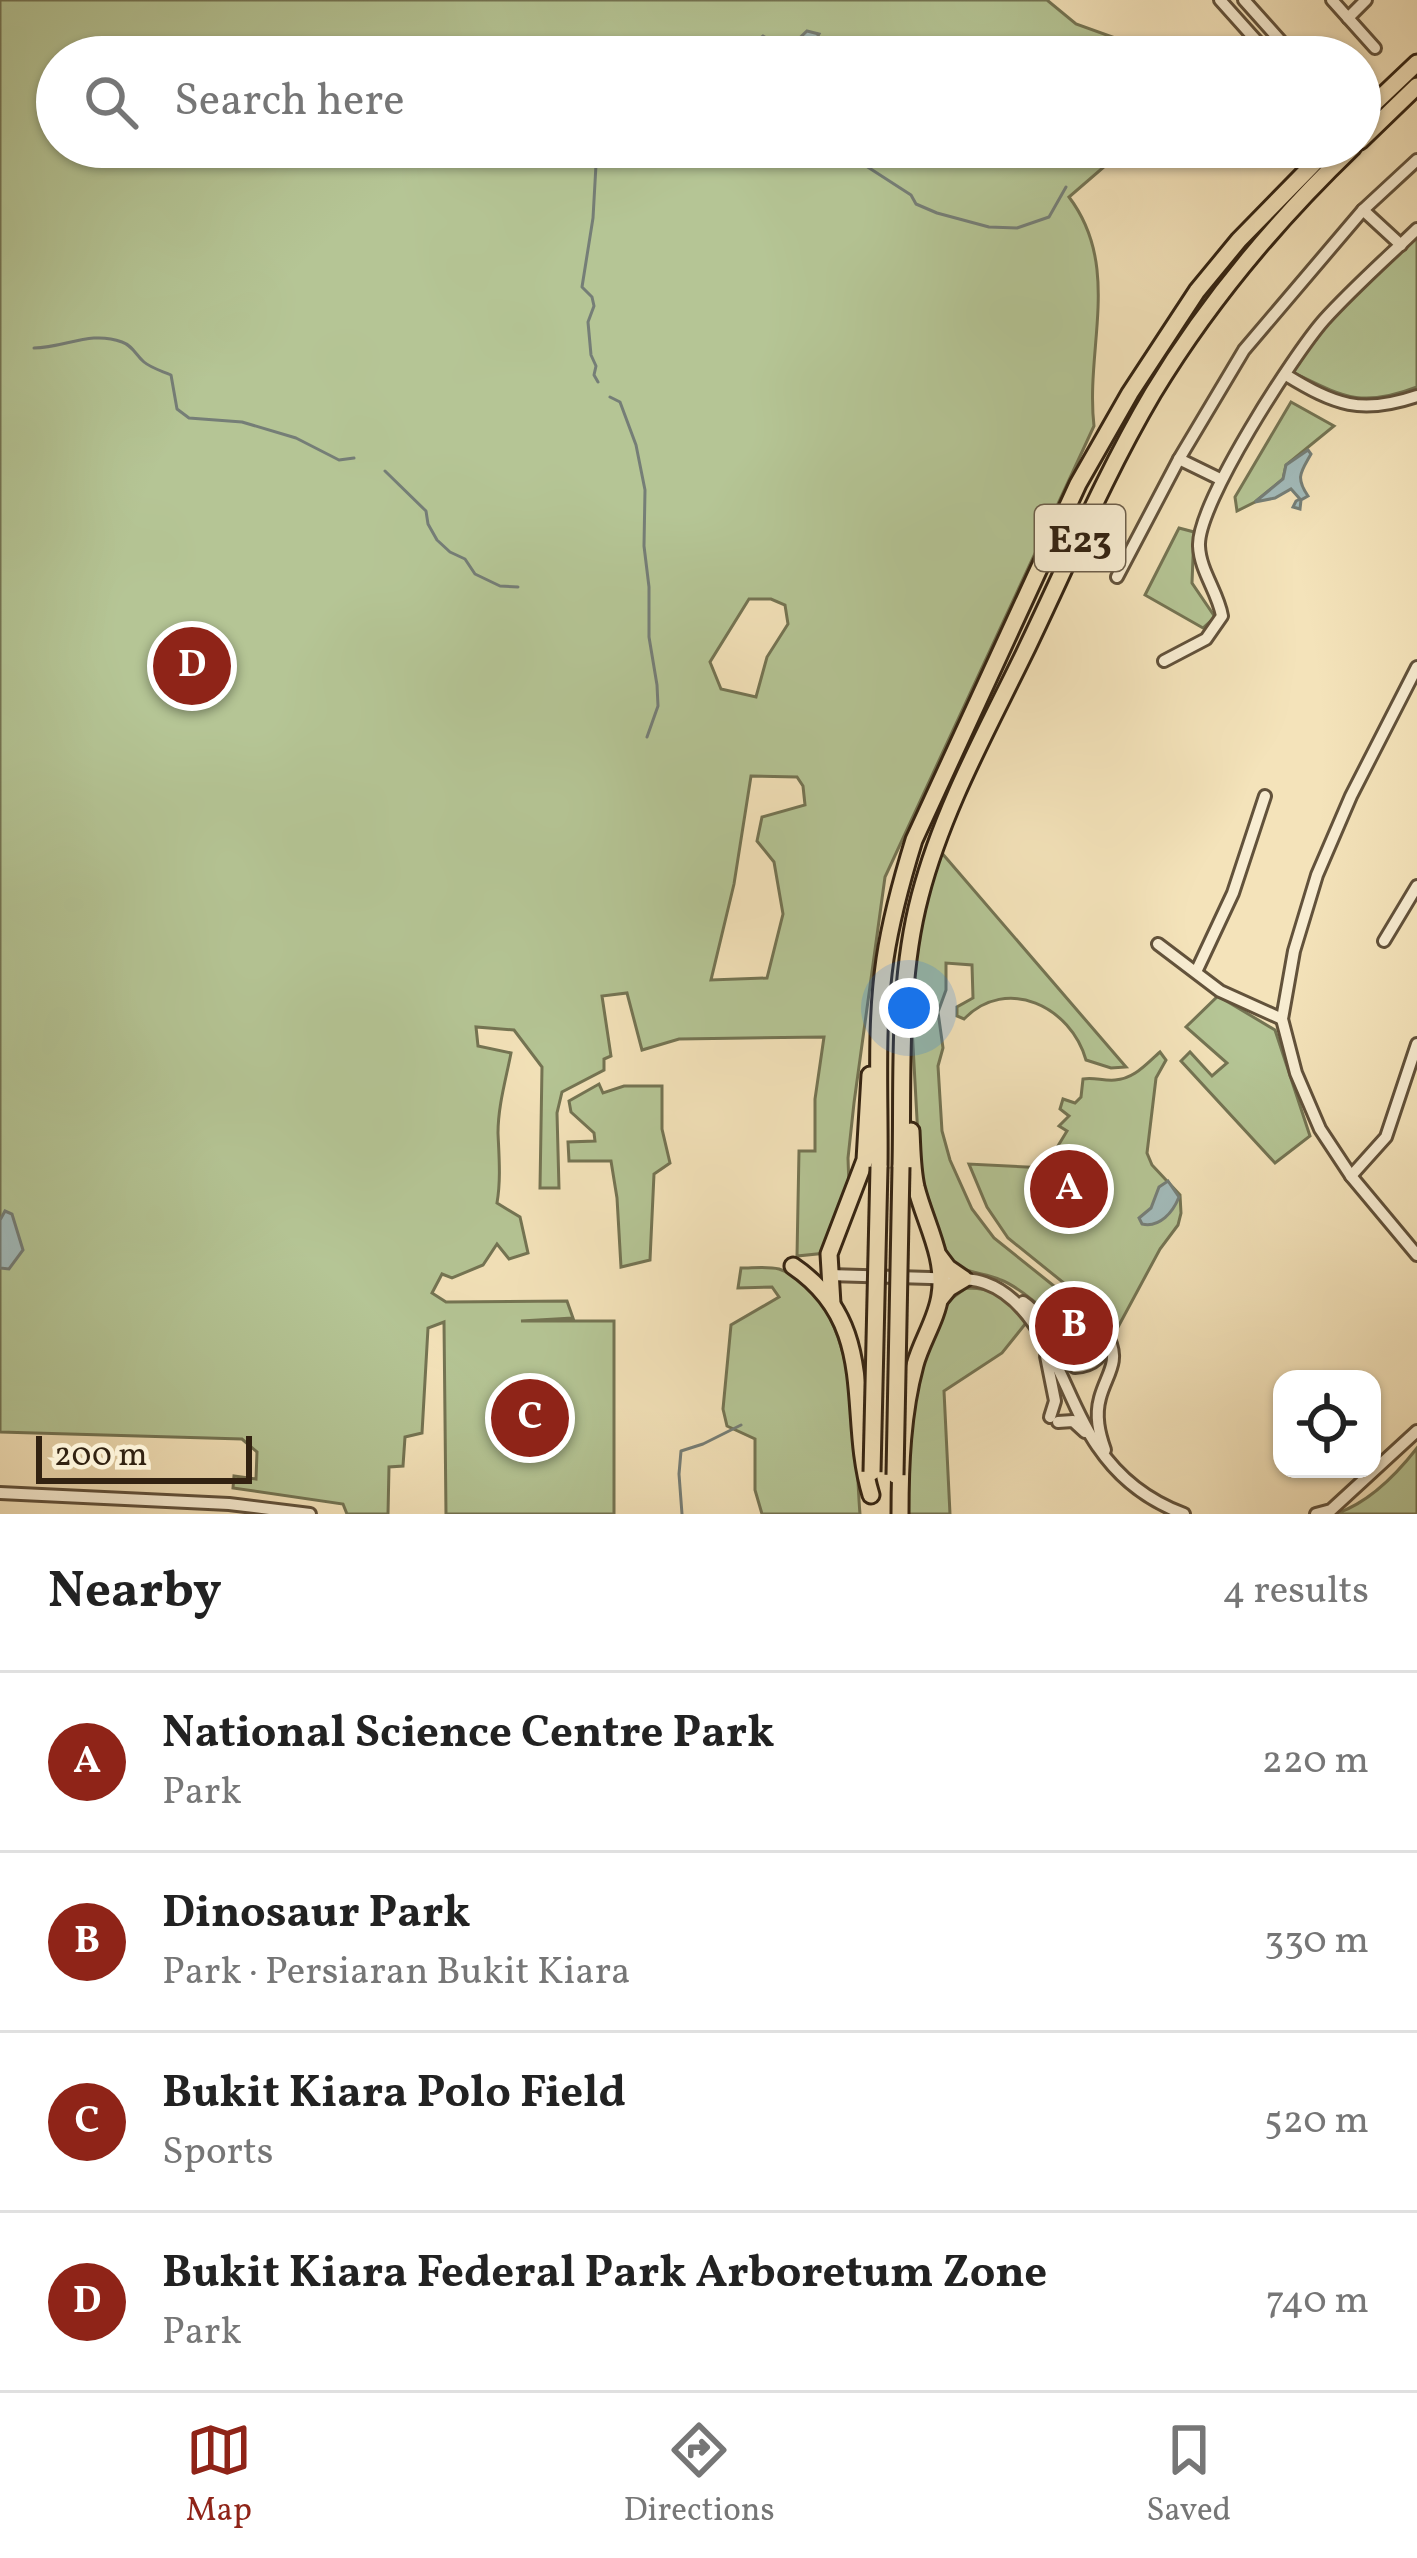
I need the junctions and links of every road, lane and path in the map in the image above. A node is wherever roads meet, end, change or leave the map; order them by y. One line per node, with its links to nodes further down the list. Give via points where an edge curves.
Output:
1 (1220, 0): 6 (street)
2 (1244, 0): 7 (street)
3 (1332, 0): 5 (street)
4 (1366, 0): 5 (street)
5 (1348, 18): 8 (street)
6 (1252, 36)
7 (1276, 36)
8 (1364, 36)
9 (1417, 50): 11 (highway)
10 (1417, 63): 13 (highway)
11 (1381, 83)
12 (1417, 88): 14 (highway)
13 (1381, 97)
14 (1381, 121)
15 (1417, 160): 19 (street)
16 (1295, 168): 22 (highway, via 1208,267)
17 (1310, 168): 22 (highway, E23)
18 (1333, 168): 35 (highway, E23, via 1220,294 1132,434 933,852 912,933)
19 (1363, 210): 21 (street); 25 (street, via 1244,350)
20 (1417, 230): 21 (street)
21 (1401, 245): 23 (street, via 1321,323)
22 (1197, 291): 36 (highway, E23, via 1078,484 914,840)
23 (1286, 374): 24 (street, via 1346,405); 26 (street)
24 (1417, 397)
25 (1179, 459): 26 (street); 27 (street)
26 (1220, 479): 28 (street, via 1199,549 1222,616 1206,639)
27 (1118, 577)
28 (1164, 661)
29 (1417, 667): 37 (street, via 1317,875)
30 (1265, 796): 34 (street)
31 (1417, 886): 32 (street)
32 (1384, 941)
33 (1157, 944): 34 (street)
34 (1196, 971): 37 (street)
35 (905, 1009): 40 (highway, via 912,1165); 60 (highway, E23, bridge)
36 (880, 1019): 41 (highway, via 865,1160); 55 (highway, E23, bridge)
37 (1282, 1019): 39 (street, via 1320,1129)
38 (1417, 1044): 39 (street, via 1385,1137)
39 (1351, 1176): 42 (street)
40 (938, 1253): 44 (highway); 45 (highway)
41 (830, 1254): 43 (highway); 48 (highway, via 793,1266)
42 (1417, 1255)
43 (829, 1275): 44 (street); 48 (highway)
44 (941, 1278): 45 (street); 47 (highway)
45 (964, 1279): 46 (street); 47 (highway)
46 (1009, 1296): 49 (street); 54 (street, via 1033,1309 1076,1367 1094,1363 1108,1339 1112,1344 1114,1367 1098,1418)
47 (940, 1299): 60 (highway, via 910,1385)
48 (832, 1304): 55 (highway, via 858,1377)
49 (1047, 1350): 50 (street); 51 (street)
50 (1080, 1413): 51 (street); 53 (street)
51 (1057, 1417): 53 (street, via 1077,1423)
52 (1417, 1431): 62 (street)
53 (1098, 1448): 54 (street)
54 (1108, 1459): 61 (street, via 1145,1496)
55 (871, 1495): 59 (highway, E23)
56 (0, 1497): 57 (street); 58 (street)
57 (258, 1514)
58 (310, 1514)
59 (873, 1514)
60 (899, 1514)
61 (1184, 1514)
62 (1316, 1514)

